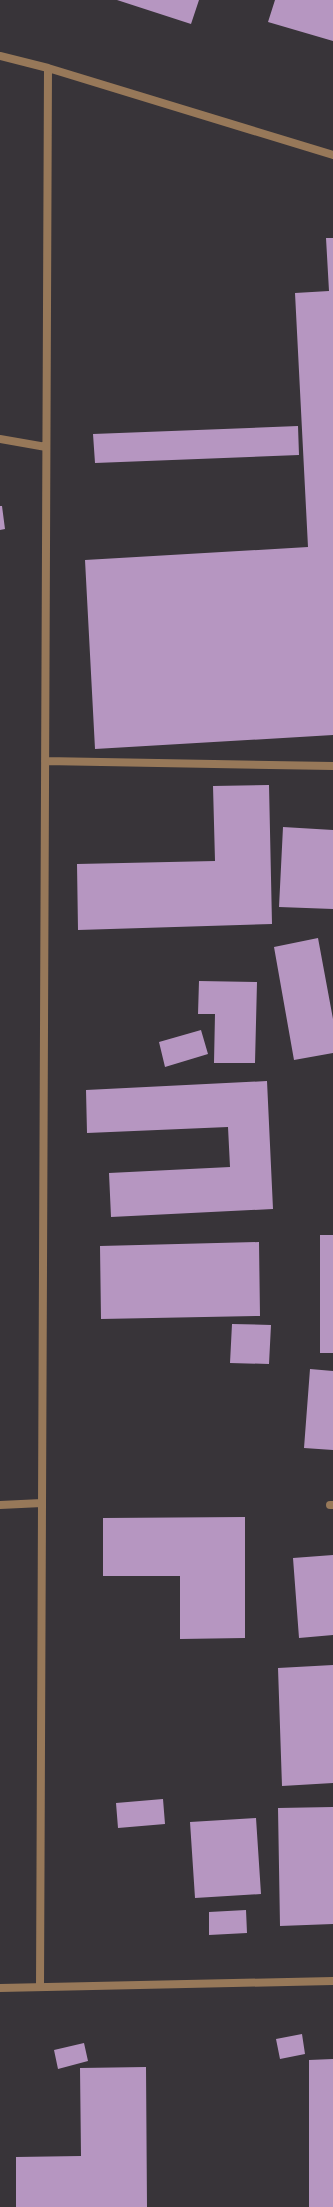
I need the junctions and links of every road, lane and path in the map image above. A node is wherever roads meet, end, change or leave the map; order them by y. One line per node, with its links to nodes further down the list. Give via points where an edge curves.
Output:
1 (0, 56): 2 (street)
2 (48, 68): 3 (street); 5 (street)
3 (333, 154)
4 (0, 439): 5 (street)
5 (46, 447): 6 (street)
6 (45, 761): 7 (street); 8 (street)
7 (333, 766)
8 (42, 1503): 9 (street); 11 (street)
9 (0, 1505)
10 (333, 1981): 11 (street)
11 (40, 1987): 12 (street)
12 (0, 1988)

